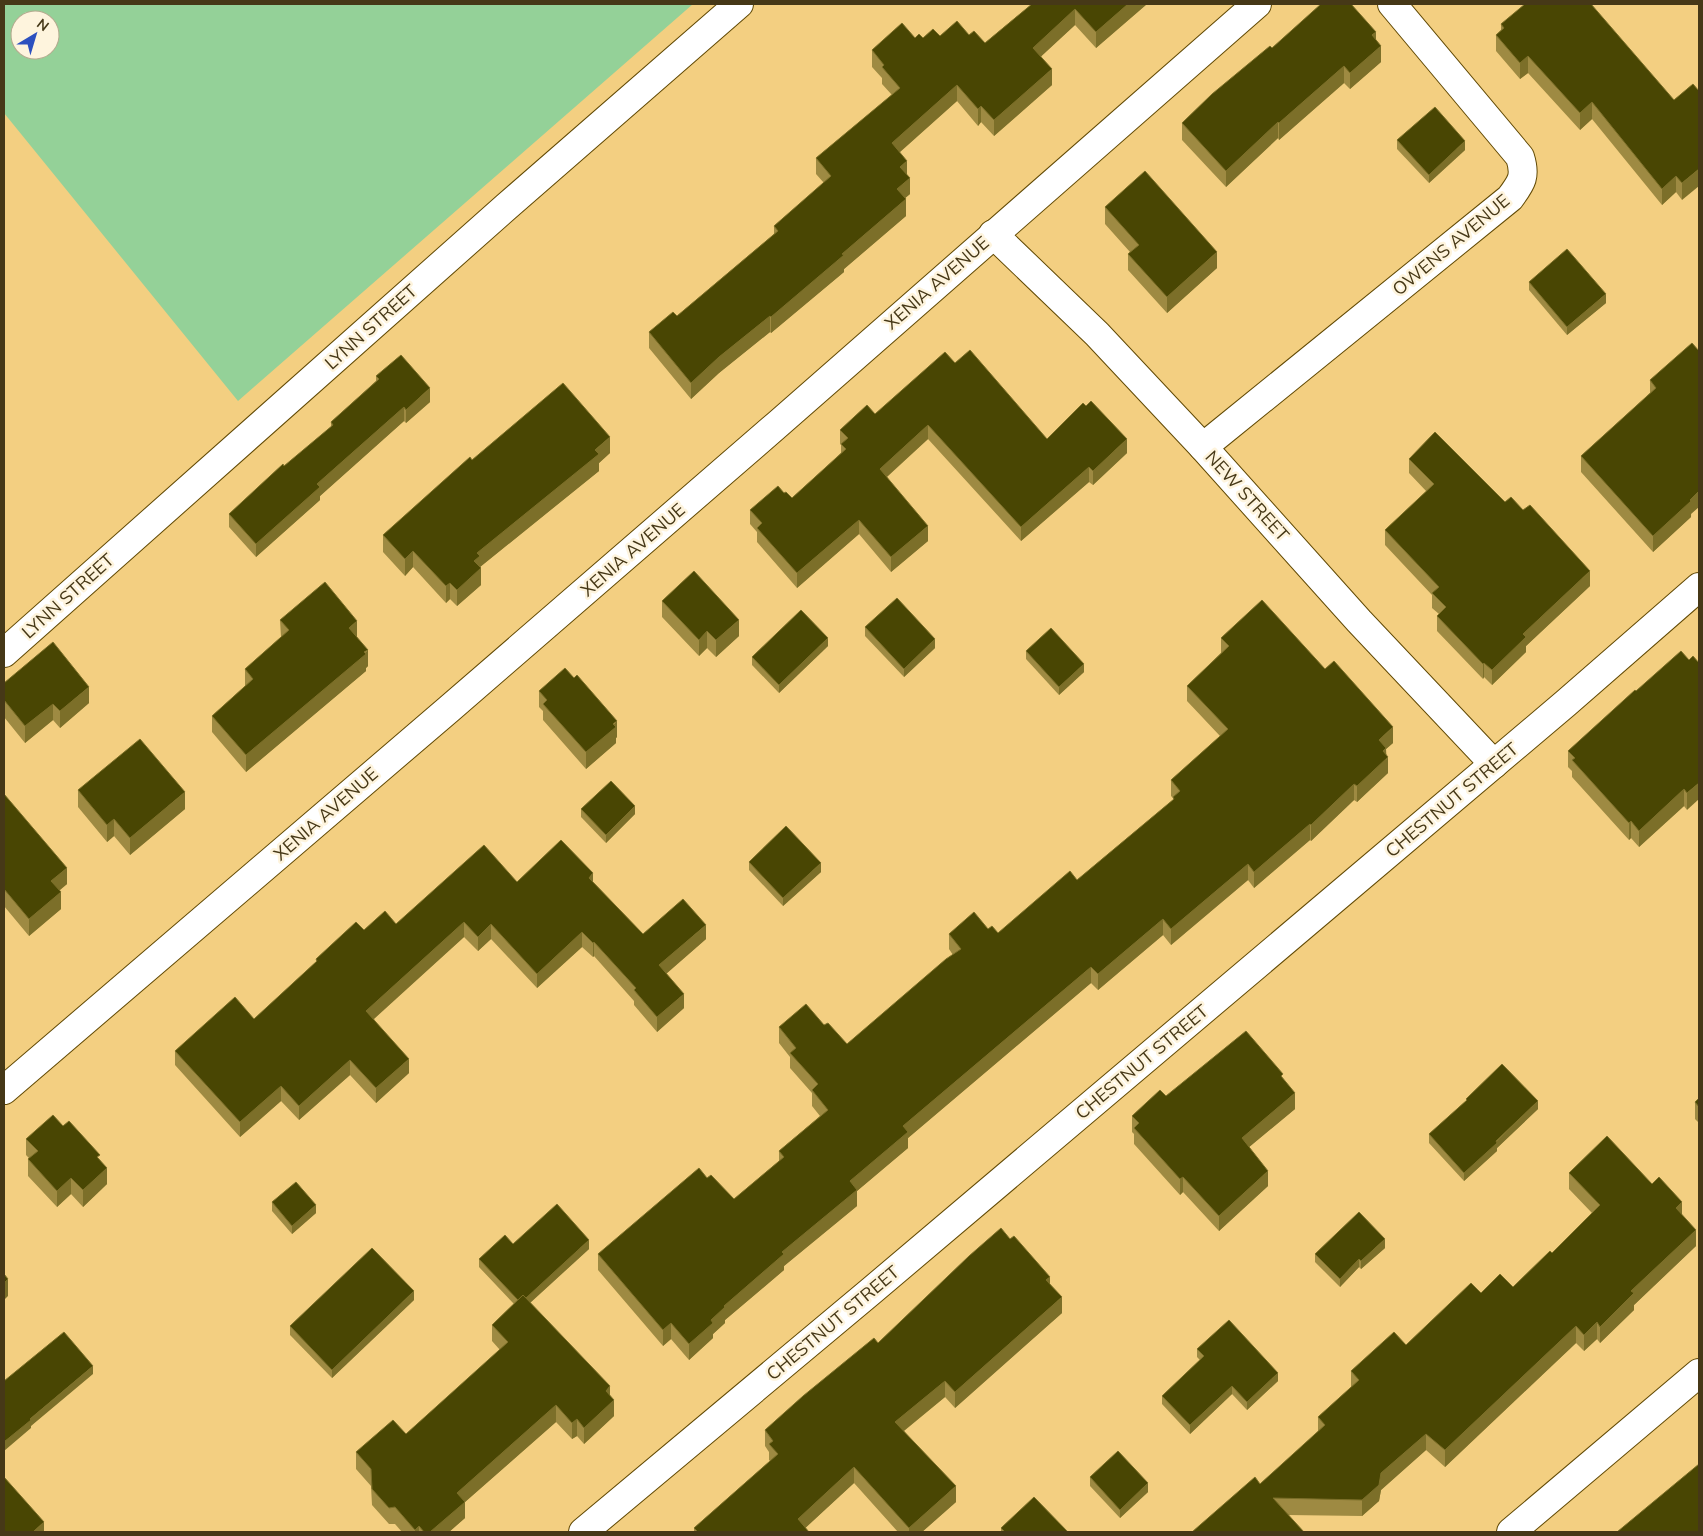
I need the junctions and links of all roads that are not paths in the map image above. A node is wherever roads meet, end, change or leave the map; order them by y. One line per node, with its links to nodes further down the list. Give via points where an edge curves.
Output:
1 (739, 4): 7 (street, LYNN STREET)
2 (1257, 4): 4 (street, XENIA AVENUE)
3 (1392, 4): 5 (street, OWENS AVENUE, via 1520,157 1524,169 1520,184 1510,198)
4 (993, 234): 5 (street, NEW STREET, via 1097,334); 9 (street, XENIA AVENUE, via 464,696)
5 (1203, 446): 8 (street, NEW STREET, via 1359,621)
6 (1699, 588): 8 (street, CHESTNUT STREET)
7 (4, 653)
8 (1494, 764): 11 (street, CHESTNUT STREET)
9 (4, 1090)
10 (1699, 1373): 12 (street)
11 (583, 1532)
12 (1511, 1532)

